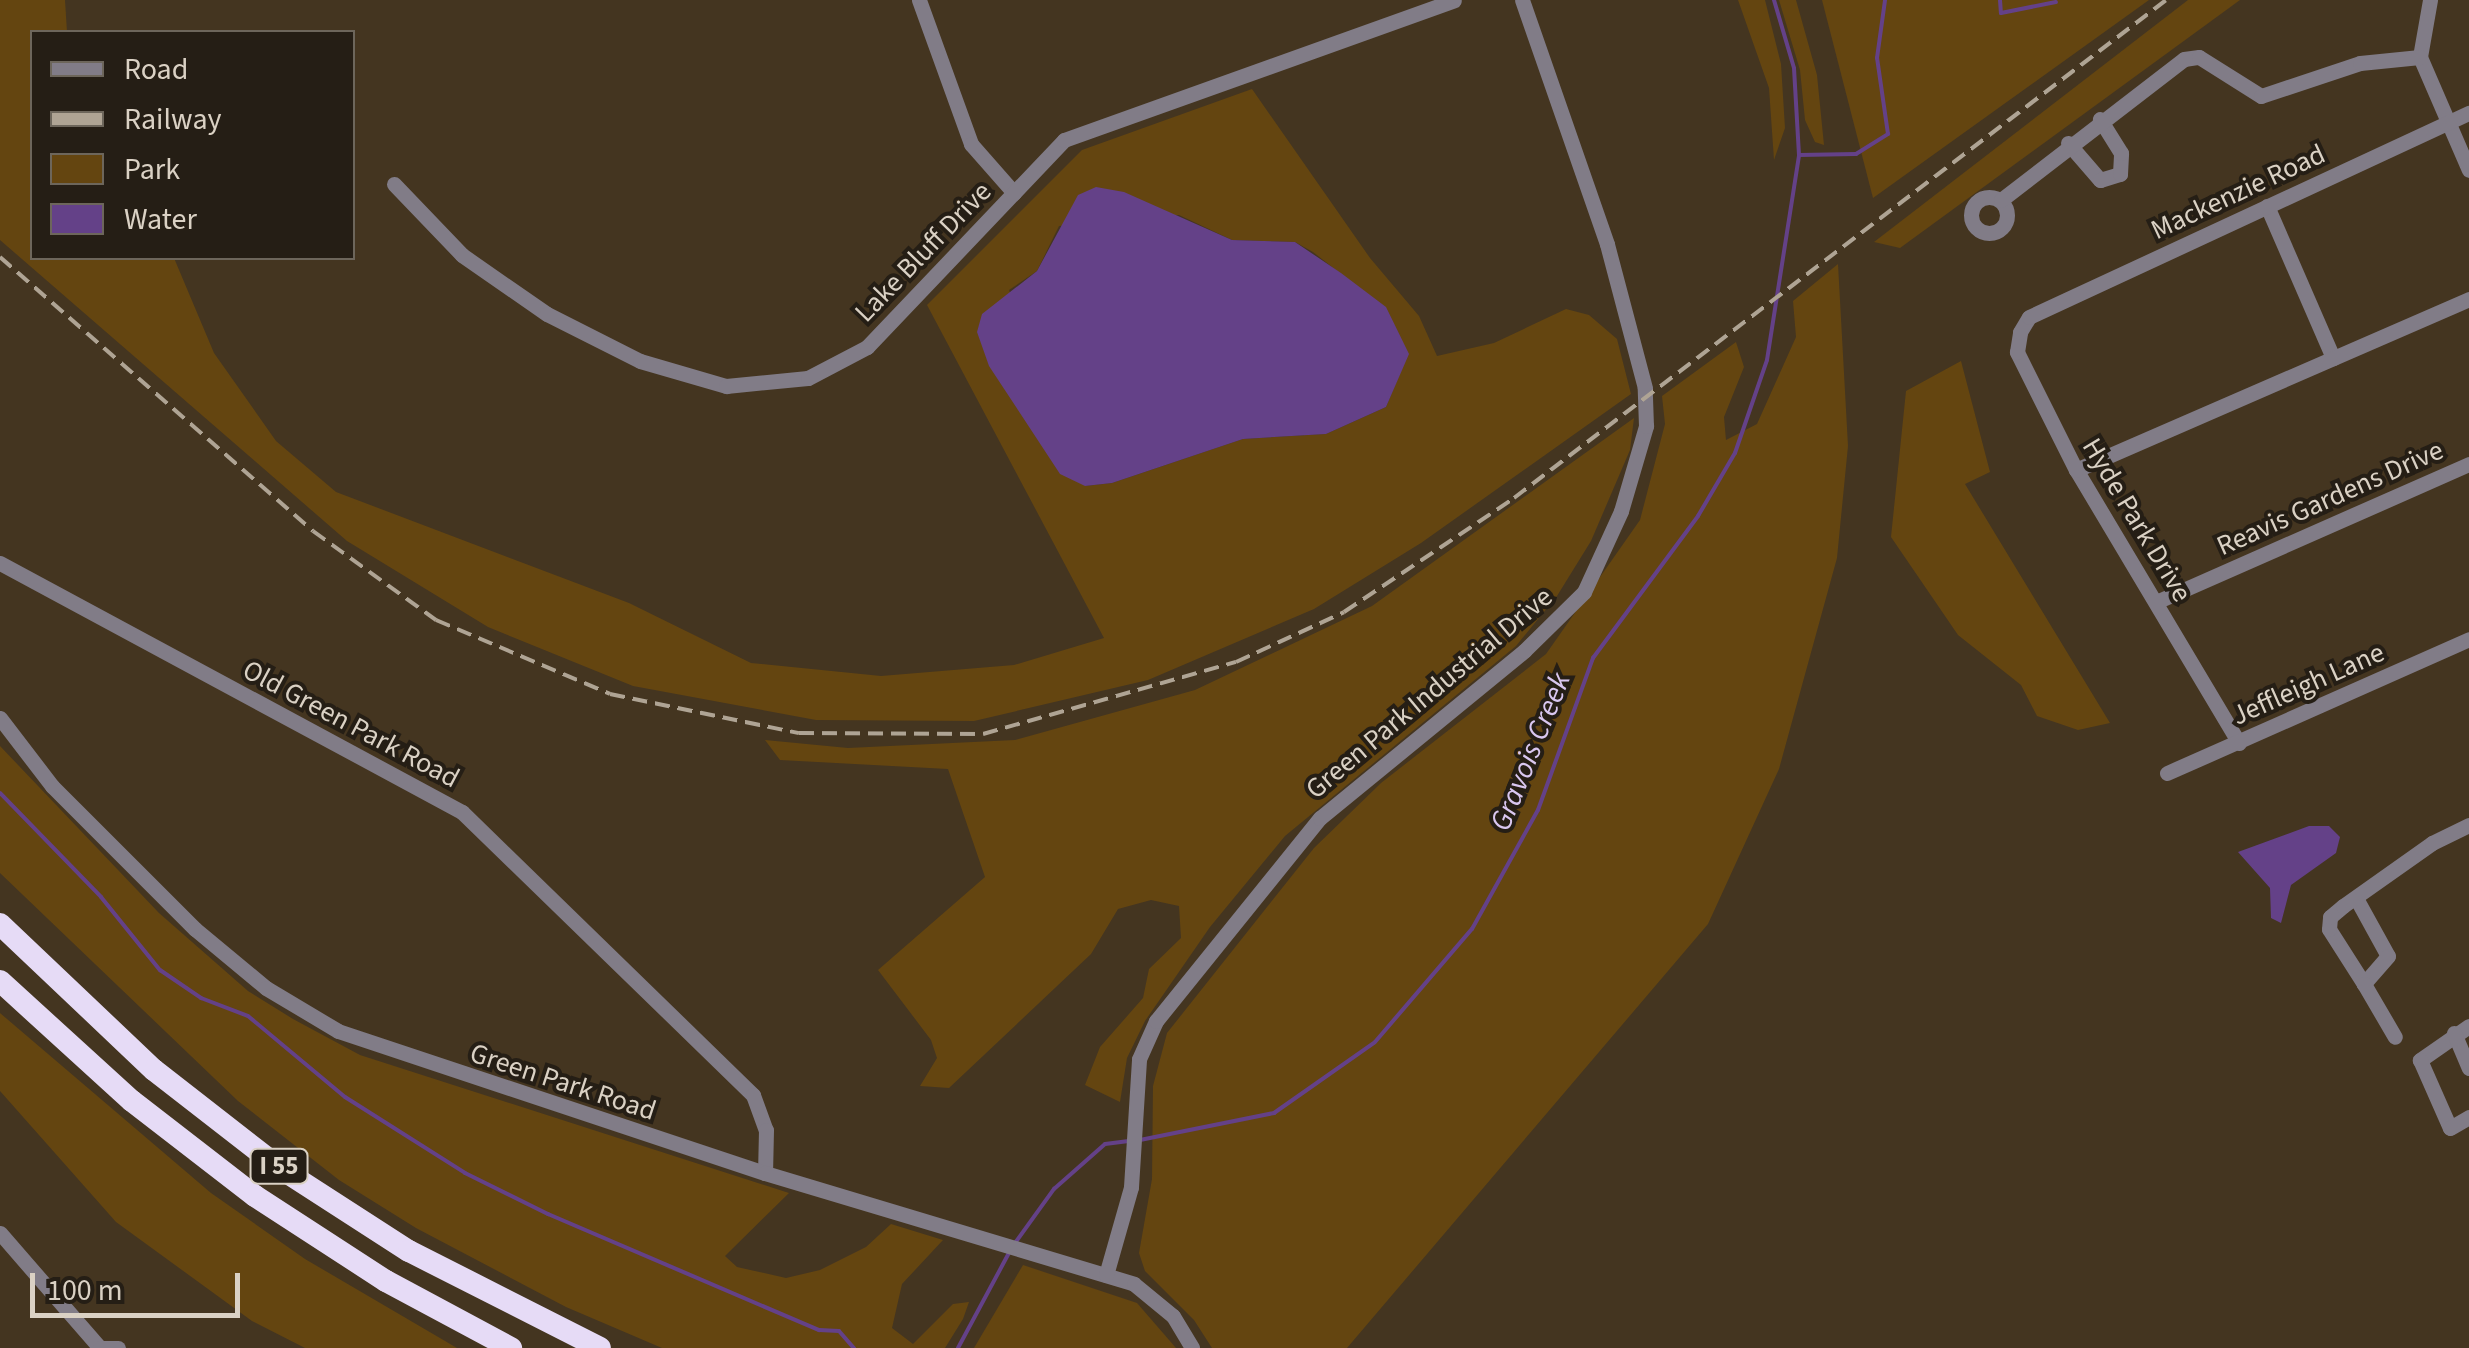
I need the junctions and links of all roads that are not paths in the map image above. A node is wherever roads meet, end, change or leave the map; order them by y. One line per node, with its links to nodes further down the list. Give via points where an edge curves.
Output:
1 (919, 0): 12 (street, via 971,144)
2 (1454, 0): 12 (street, Lake Bluff Drive, via 1064,140)
3 (1522, 0): 37 (street, Green Park Industrial Drive, via 1612,262 1646,388 1646,426 1621,511 1584,592 1524,650 1363,778 1267,877 1156,1020 1139,1059 1131,1187)
4 (2430, 0): 5 (street)
5 (2420, 57): 7 (street, via 2360,64 2260,96 2200,57 2184,59); 8 (street)
6 (2469, 113): 8 (street, Mackenzie Road)
7 (2100, 119): 9 (street); 9 (street, via 2121,152 2120,174 2100,180)
8 (2448, 122): 10 (street); 14 (street, Mackenzie Road)
9 (2068, 144): 13 (street)
10 (2469, 170)
11 (394, 184): 12 (street, Lake Bluff Drive, via 462,256 547,314 640,361 726,386 808,378 867,346)
12 (1014, 193)
13 (2001, 200)
14 (2267, 206): 16 (street, Mackenzie Road); 17 (street)
15 (2469, 299): 17 (street)
16 (2029, 318): 19 (street, Hyde Park Drive, via 2017,352)
17 (2333, 358): 19 (street)
18 (2469, 464): 21 (street, Reavis Gardens Drive)
19 (2076, 470): 21 (street, Hyde Park Drive)
20 (0, 563): 35 (street, Old Green Park Road, via 462,812 754,1095 766,1130)
21 (2156, 602): 24 (street, Hyde Park Drive)
22 (2469, 640): 24 (street, Jeffleigh Lane)
23 (0, 718): 35 (street, Green Park Road, via 52,786 183,916 299,1009 419,1062)
24 (2239, 743): 25 (street, Jeffleigh Lane)
25 (2167, 773)
26 (2469, 825): 27 (street)
27 (2356, 898): 30 (street, via 2388,956); 30 (street, via 2330,917 2329,930)
28 (0, 924): 40 (highway, I 55, via 154,1070 280,1168 409,1251)
29 (0, 981): 39 (highway, I 55, via 132,1101 255,1196 386,1281)
30 (2364, 984): 32 (street)
31 (2461, 1029): 33 (street); 34 (street, via 2420,1060 2450,1128)
32 (2396, 1038)
33 (2469, 1068)
34 (2469, 1117)
35 (765, 1173): 37 (street, Green Park Road)
36 (1, 1235): 38 (street, via 100,1348)
37 (1106, 1276): 41 (street, Green Park Road, via 1158,1300)
38 (118, 1348)
39 (511, 1348)
40 (600, 1348)
41 (1192, 1348)

